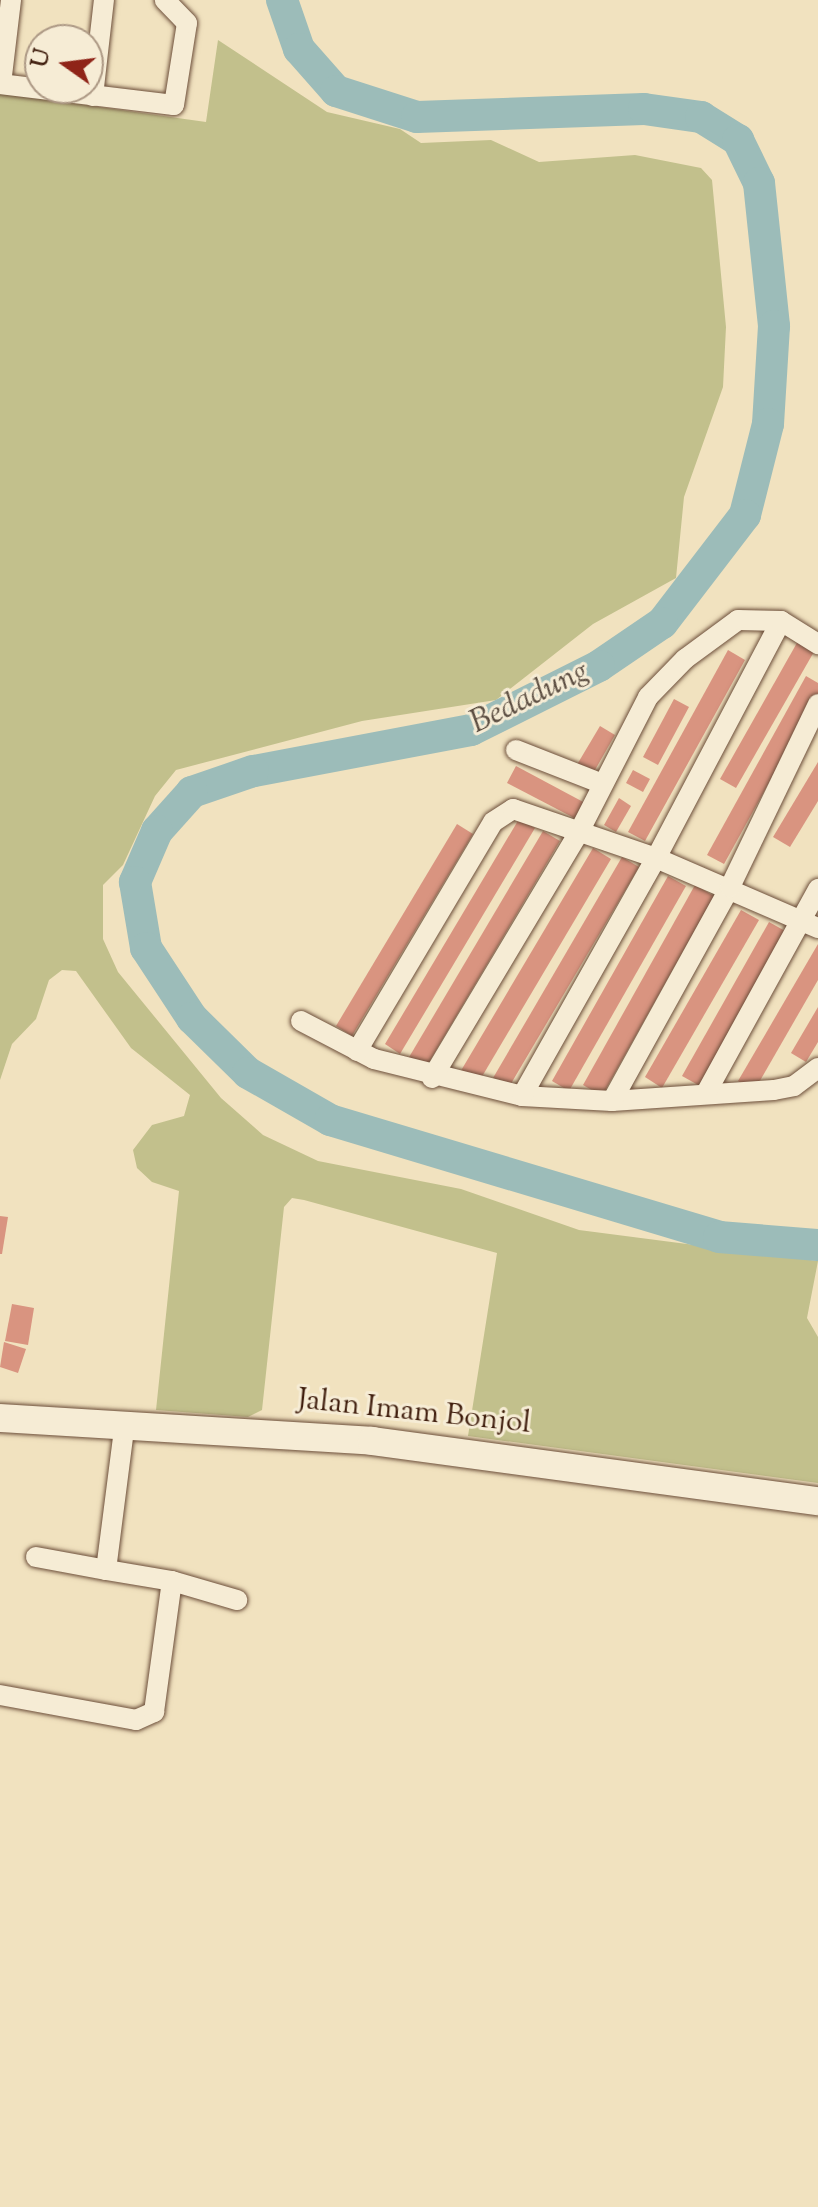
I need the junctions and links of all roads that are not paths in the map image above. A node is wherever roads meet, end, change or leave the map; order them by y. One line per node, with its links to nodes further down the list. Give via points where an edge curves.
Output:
1 (11, 0): 5 (street)
2 (104, 0): 4 (street)
3 (165, 0): 7 (street, via 187,23 174,105)
4 (101, 24)
5 (0, 84): 6 (street)
6 (24, 87)
7 (104, 97)
8 (781, 621): 9 (street); 12 (street, via 738,620 685,659 648,697); 14 (street)
9 (818, 644)
10 (818, 704): 15 (street)
11 (516, 750): 12 (street)
12 (600, 783): 13 (street)
13 (579, 832): 14 (street); 19 (street, via 513,809 500,814); 21 (street)
14 (656, 858): 15 (street); 23 (street)
15 (730, 887): 17 (street); 24 (street)
16 (818, 889): 17 (street)
17 (810, 924): 22 (street)
18 (301, 1021): 19 (street)
19 (357, 1051): 21 (street)
20 (818, 1068): 22 (street, via 794,1086)
21 (432, 1078): 23 (street)
22 (706, 1093): 24 (street)
23 (522, 1096): 24 (street)
24 (612, 1101)
25 (0, 1418): 26 (street, Jalan Imam Bonjol)
26 (124, 1429): 27 (street, Jalan Imam Bonjol, via 372,1441); 29 (street)
27 (818, 1501)
28 (36, 1557): 29 (street)
29 (106, 1570): 30 (street)
30 (172, 1581): 31 (street); 32 (street, via 154,1712 147,1720)
31 (237, 1600)
32 (0, 1695)

